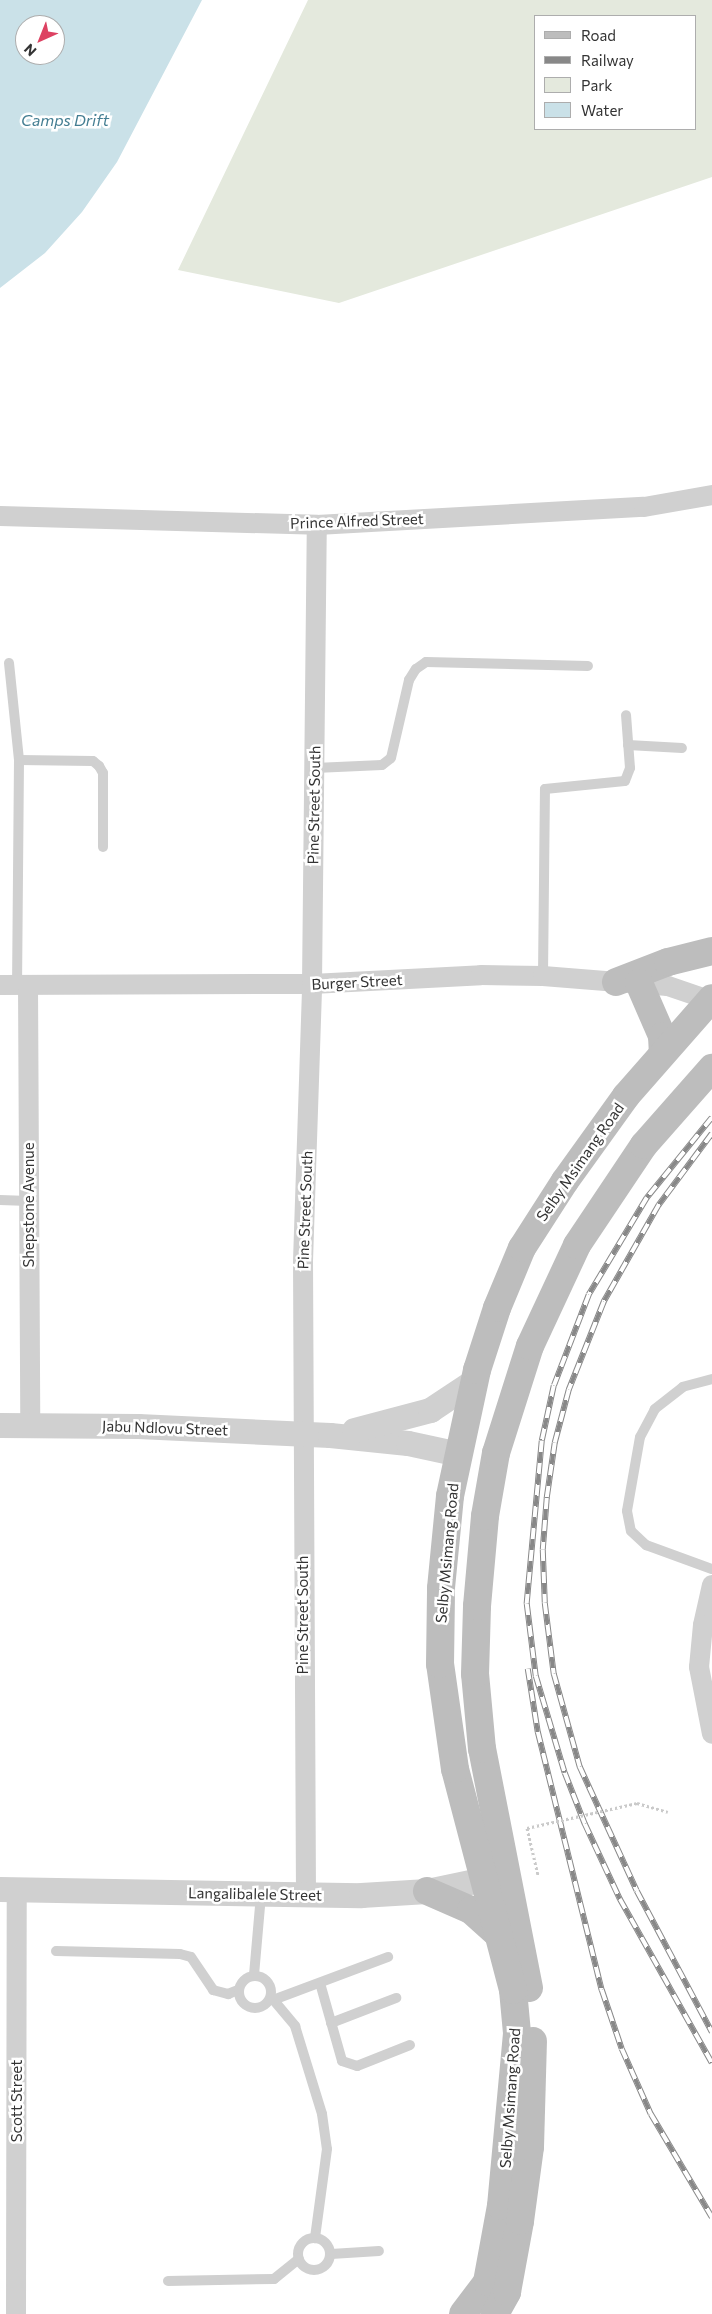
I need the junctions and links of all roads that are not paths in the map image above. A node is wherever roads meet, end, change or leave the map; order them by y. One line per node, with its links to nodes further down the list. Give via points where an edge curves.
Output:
1 (712, 495): 3 (street, Prince Alfred Street, via 644,507)
2 (0, 516): 3 (street, Prince Alfred Street)
3 (317, 525): 10 (street, Pine Street South)
4 (9, 663): 9 (lane)
5 (588, 666): 10 (lane, via 426,662 409,680 391,758 382,765)
6 (626, 714): 7 (lane)
7 (628, 745): 8 (lane); 13 (lane, via 629,776 625,781 545,789)
8 (682, 748)
9 (19, 760): 11 (lane, via 93,761 99,766 103,772); 16 (lane, via 21,856)
10 (315, 768): 15 (street, Pine Street South)
11 (102, 847)
12 (712, 951): 14 (main road, via 668,962)
13 (542, 976): 14 (street, Burger Street); 15 (street, Burger Street)
14 (627, 983): 17 (street, Burger Street, via 668,986); 18 (main road, via 662,1036)
15 (312, 984): 16 (street, Burger Street); 26 (street, Pine Street South, via 303,1261)
16 (15, 985): 21 (street, Shepstone Avenue)
17 (711, 1000): 18 (main road, Selby Msimang Road)
18 (664, 1052): 23 (main road, Selby Msimang Road, via 615,1112 522,1248 497,1308)
19 (712, 1068): 32 (main road, Selby Msimang Road, via 644,1145 577,1245 530,1346 496,1453 483,1534 475,1674)
20 (0, 1200): 21 (lane)
21 (29, 1201): 25 (street, Shepstone Avenue)
22 (712, 1379): 29 (lane, via 683,1387 656,1409 640,1437 627,1511 631,1531 646,1545)
23 (475, 1380): 27 (street, Jabu Ndlovu Street, via 430,1410); 28 (main road, Selby Msimang Road)
24 (0, 1425): 25 (street, Jabu Ndlovu Street)
25 (30, 1425): 26 (street, Jabu Ndlovu Street, via 138,1426)
26 (304, 1434): 27 (street, Jabu Ndlovu Street); 36 (street, Pine Street South)
27 (330, 1435): 28 (street, Jabu Ndlovu Street, via 408,1443)
28 (459, 1454): 32 (main road, Selby Msimang Road, via 450,1496 441,1588 440,1664 455,1769)
29 (712, 1569)
30 (712, 1585): 31 (street, via 703,1625 699,1667)
31 (712, 1734)
32 (496, 1877): 34 (street, Langalibalele Street); 37 (main road, Selby Msimang Road); 53 (main road, Selby Msimang Road, via 527,1974 534,2030 530,2147)
33 (9, 1889): 35 (street, Langalibalele Street); 47 (street, Scott Street)
34 (428, 1891): 36 (street, Langalibalele Street); 37 (main road, via 471,1910)
35 (261, 1895): 36 (street, Langalibalele Street); 40 (lane)
36 (306, 1896)
37 (498, 1934): 55 (main road, Selby Msimang Road, via 514,1990 517,2033 513,2088 501,2206 487,2282)
38 (56, 1951): 42 (lane, via 180,1954 191,1957 213,1990 228,1994)
39 (388, 1956): 41 (lane)
40 (254, 1975): 42 (lane, via 241,1983); 43 (lane, via 268,1981)
41 (320, 1982): 43 (lane); 45 (lane)
42 (238, 1990): 43 (lane, via 244,2005 252,2008 260,2008)
43 (272, 1998): 48 (lane, via 295,2026 322,2114 327,2149)
44 (396, 1998): 45 (lane)
45 (331, 2023): 46 (lane, via 342,2061 349,2065 357,2066)
46 (410, 2045)
47 (8, 2207): 54 (street, Scott Street)
48 (316, 2238): 50 (lane, via 323,2240); 51 (lane, via 302,2244)
49 (379, 2251): 50 (lane)
50 (331, 2254): 51 (lane, via 324,2267 317,2270 309,2270)
51 (299, 2259): 52 (lane, via 274,2279)
52 (168, 2281)
53 (503, 2307)
54 (16, 2314)
55 (463, 2314)

